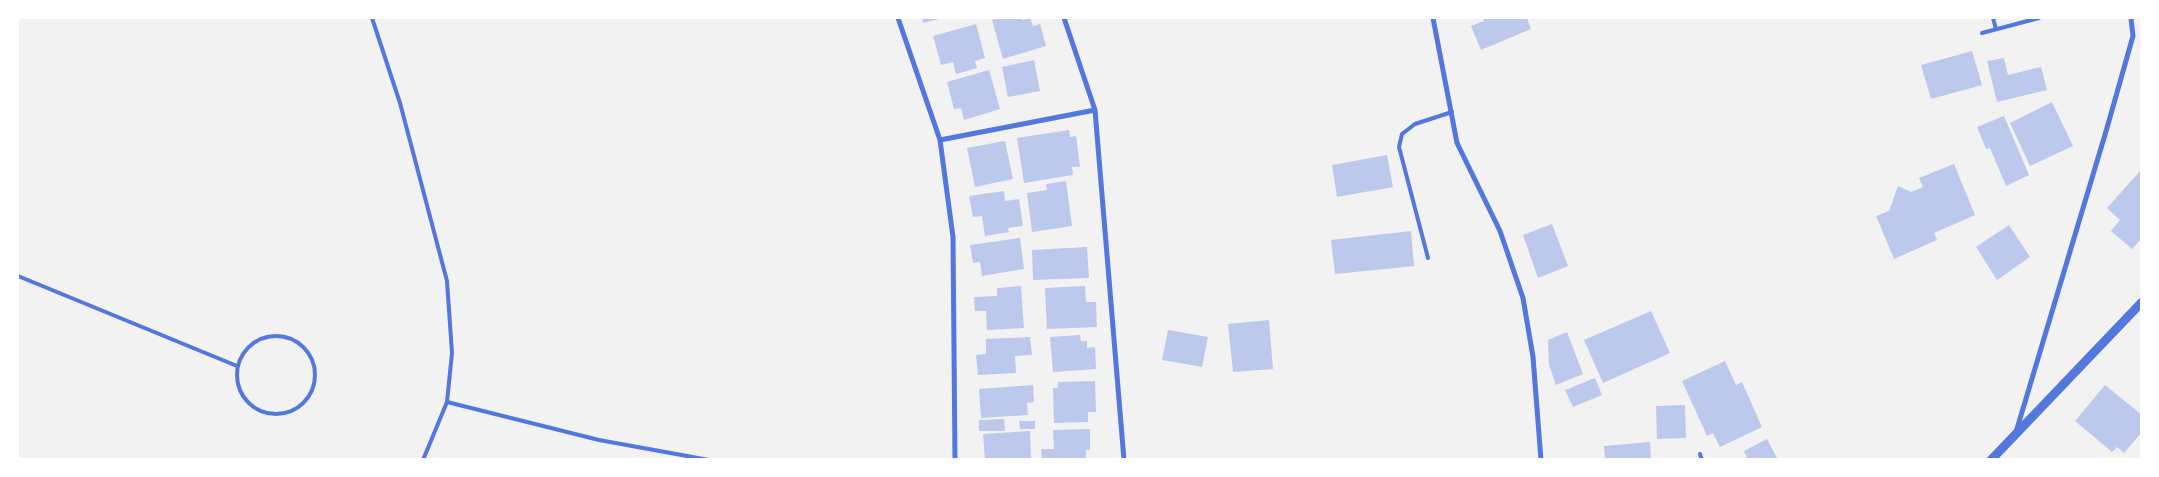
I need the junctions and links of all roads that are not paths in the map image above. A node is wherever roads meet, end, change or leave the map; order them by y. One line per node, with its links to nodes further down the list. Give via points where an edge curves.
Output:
1 (372, 18): 17 (lane, via 400,103 447,281 452,353)
2 (898, 18): 12 (street)
3 (1064, 18): 10 (street)
4 (1433, 18): 11 (street)
5 (1994, 18): 8 (lane)
6 (2039, 18): 8 (lane)
7 (2132, 18): 18 (street, via 2133,36 2110,119)
8 (1996, 29): 9 (lane)
9 (1982, 32)
10 (1095, 110): 12 (street); 23 (street)
11 (1452, 112): 13 (lane, via 1415,124 1402,134 1399,147); 24 (street, via 1457,143 1500,231 1523,298 1533,357)
12 (940, 140): 22 (street, via 953,237)
13 (1428, 258)
14 (18, 276): 16 (lane)
15 (2142, 302): 18 (street)
16 (237, 366): 16 (lane, via 250,344 274,335 287,337 298,342 311,357 315,376 313,389 296,409 284,414 270,414 247,403 236,379)
17 (447, 402): 20 (lane); 21 (lane, via 600,440)
18 (2016, 432): 26 (street)
19 (1700, 454): 25 (lane)
20 (423, 460)
21 (709, 460)
22 (955, 460)
23 (1124, 460)
24 (1541, 460)
25 (1702, 460)
26 (1991, 460)

